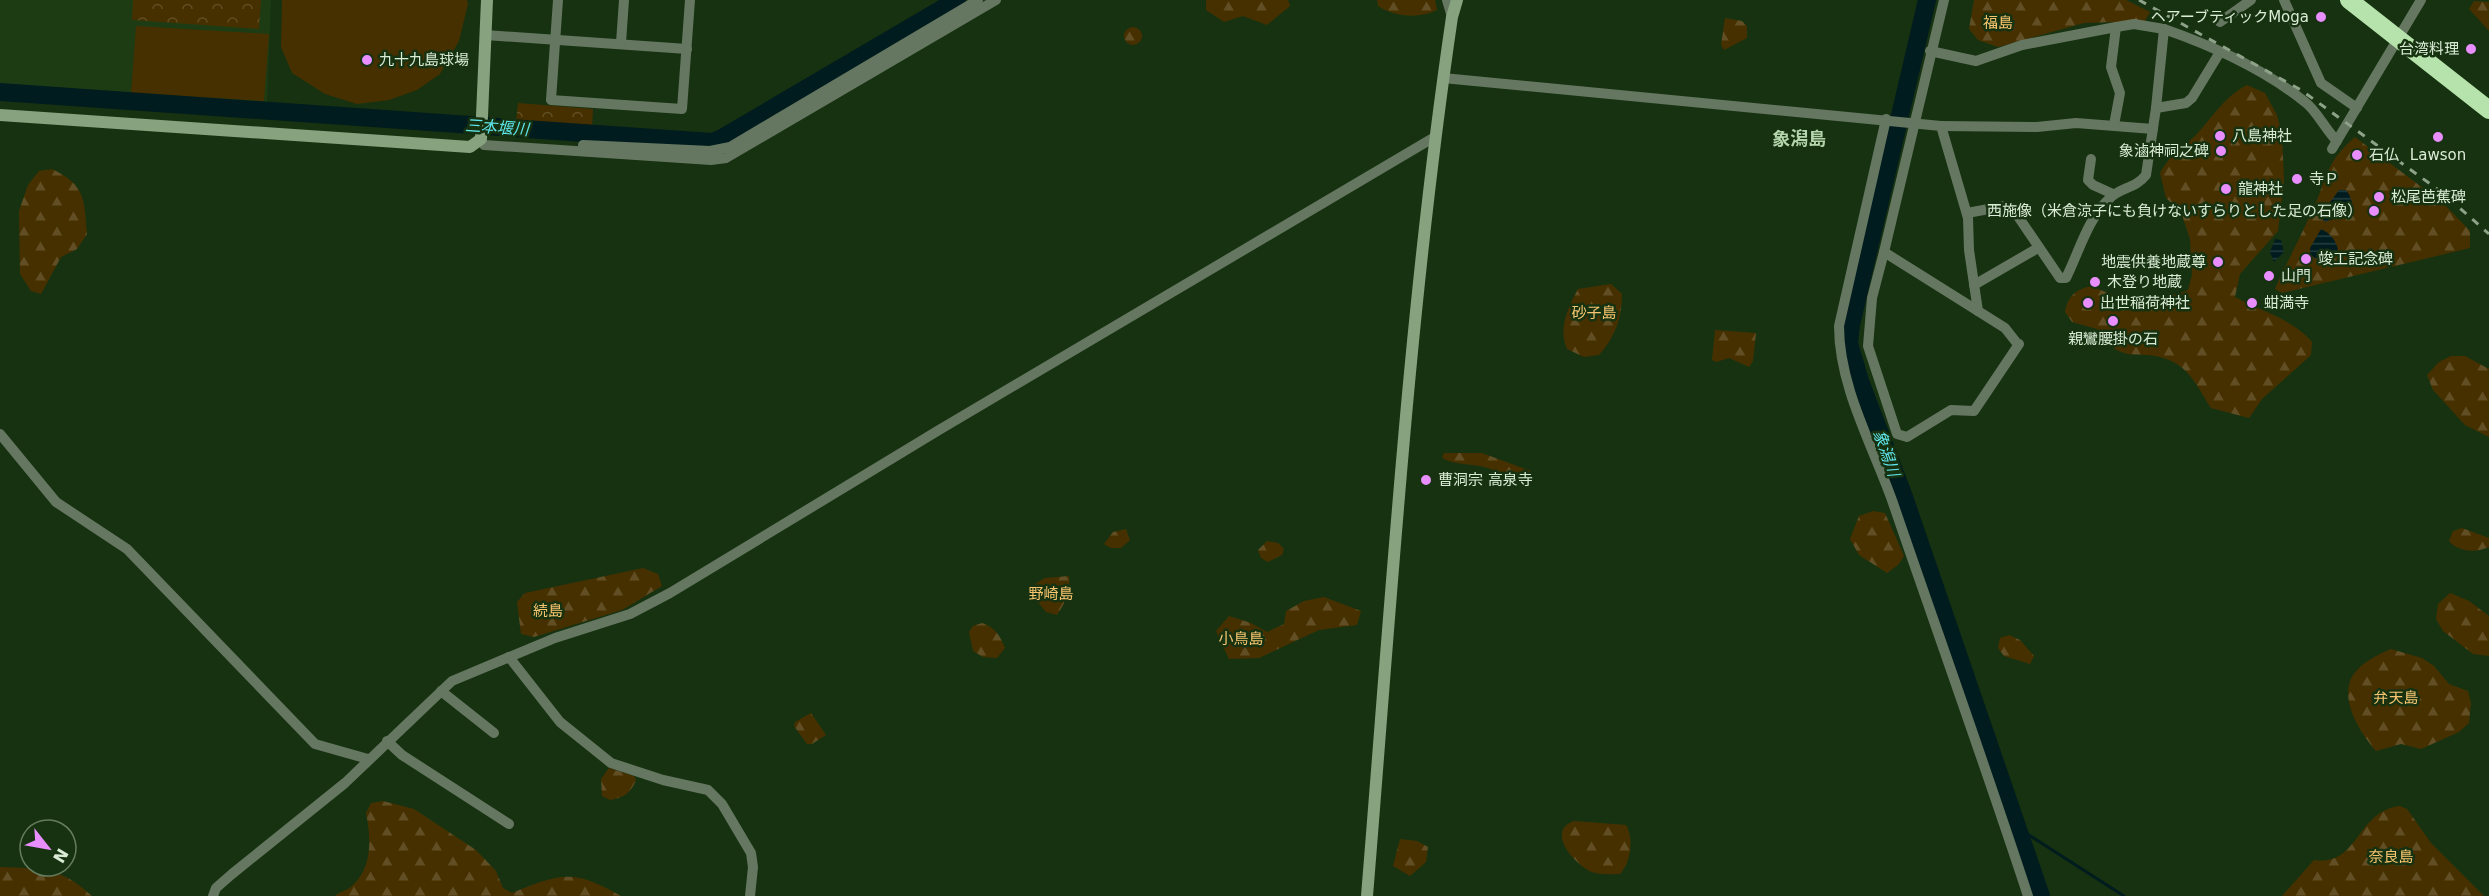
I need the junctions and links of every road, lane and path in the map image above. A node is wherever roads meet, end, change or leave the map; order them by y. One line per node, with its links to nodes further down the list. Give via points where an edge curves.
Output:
1 (487, 0): 18 (street)
2 (558, 0): 19 (street)
3 (624, 0): 21 (street)
4 (690, 0): 22 (street)
5 (978, 0): 36 (street, via 730,147 710,151)
6 (996, 0): 36 (street, via 726,158 711,160)
7 (1447, 0): 14 (street)
8 (1457, 0): 14 (street)
9 (1944, 0): 23 (street)
10 (2251, 0): 15 (street)
11 (2284, 0): 27 (street, via 2322,83)
12 (2349, 0): 20 (highway)
13 (2421, 0): 20 (street)
14 (1452, 17): 25 (street)
15 (2220, 22)
16 (2116, 27): 17 (street, via 2134,24); 23 (street, via 2022,45 1976,61); 32 (street, via 2111,67 2120,93)
17 (2164, 29): 24 (street); 26 (street)
18 (485, 35): 19 (street); 36 (street)
19 (555, 40): 21 (street); 22 (street, via 551,100 682,108)
20 (2397, 40): 27 (street); 28 (highway)
21 (621, 44): 22 (street)
22 (687, 49)
23 (1930, 51): 31 (street)
24 (2220, 52): 26 (street, via 2192,98 2186,103); 27 (street, via 2307,103 2334,145)
25 (1443, 78): 30 (street); 35 (street)
26 (2156, 108): 34 (street)
27 (2357, 108)
28 (2489, 110)
29 (0, 115): 36 (street, via 470,147)
30 (1886, 119): 31 (street); 54 (street, via 1839,326 1839,351)
31 (1916, 122): 33 (street); 41 (street)
32 (2114, 125): 33 (street); 34 (street)
33 (1941, 126): 39 (street)
34 (2153, 129): 38 (street, via 2146,175 2140,183)
35 (1433, 138): 45 (street, via 670,593 630,614); 53 (street, via 1388,617)
36 (482, 141)
37 (2091, 159): 38 (street, via 2088,180)
38 (2114, 194): 40 (street, via 2099,209 2066,278 2060,278)
39 (1967, 213): 40 (street, via 2005,206 2013,209); 42 (street)
40 (2038, 248): 42 (street)
41 (1884, 252): 43 (street); 43 (street, via 1872,298 1868,346 1897,434 1907,437 1951,410 1974,411 2018,343 2005,328)
42 (1974, 285): 43 (street)
43 (1978, 311)
44 (0, 434): 49 (street, via 56,502 127,549 315,744)
45 (509, 657): 46 (street, via 452,681); 52 (street, via 560,722 611,763 708,790 722,804 751,853)
46 (441, 691): 47 (street); 48 (street)
47 (494, 733)
48 (387, 741): 49 (street); 50 (street, via 402,755)
49 (368, 759): 51 (street, via 345,783 216,888)
50 (509, 824)
51 (213, 896)
52 (750, 896)
53 (1367, 896)
54 (2028, 896)

